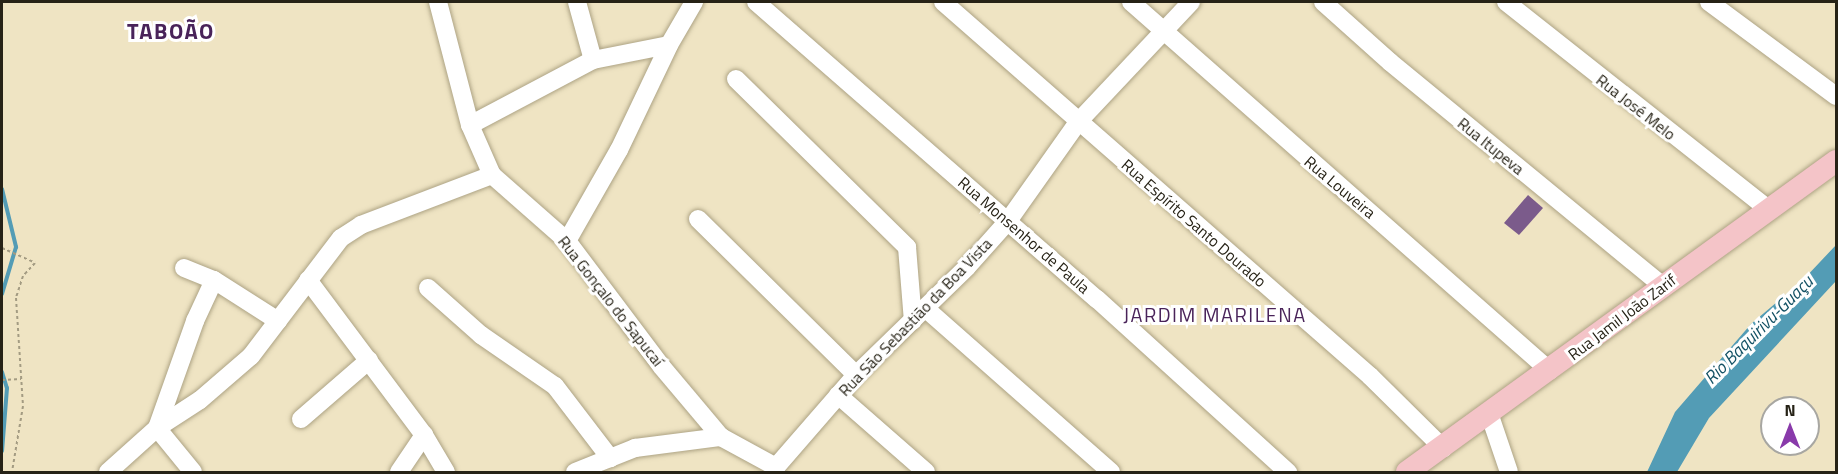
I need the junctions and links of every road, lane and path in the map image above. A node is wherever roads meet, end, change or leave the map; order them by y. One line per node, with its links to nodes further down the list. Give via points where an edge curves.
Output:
1 (438, 2): 17 (street)
2 (578, 2): 13 (street)
3 (694, 2): 12 (street)
4 (756, 2): 22 (street, Rua Monsenhor de Paula)
5 (943, 2): 16 (street, Rua Espírito Santo Dourado)
6 (1131, 2): 11 (street, Rua Louveira)
7 (1191, 2): 11 (street, Rua São Sebastião da Boa Vista)
8 (1323, 2): 28 (street, Rua Itupeva, via 1390,62)
9 (1506, 2): 20 (street, Rua José Melo)
10 (1709, 2): 15 (street)
11 (1165, 31): 16 (street, Rua São Sebastião da Boa Vista); 33 (street, Rua Louveira)
12 (669, 45): 13 (street); 23 (street, via 620,150)
13 (593, 60): 17 (street)
14 (735, 79): 30 (street, via 900,239 911,264)
15 (1836, 96)
16 (1078, 122): 22 (street, Rua São Sebastião da Boa Vista); 43 (street, Rua Espírito Santo Dourado, via 1370,376)
17 (470, 125): 19 (street)
18 (1836, 161): 20 (main road, Rua Jamil João Zarif)
19 (492, 175): 23 (street, Rua Gonçalo do Sapucaí); 27 (street, via 350,231)
20 (1768, 210): 28 (main road, Rua Jamil João Zarif)
21 (698, 219): 34 (street)
22 (1008, 221): 30 (street, Rua São Sebastião da Boa Vista); 54 (street, Rua Monsenhor de Paula)
23 (567, 241): 42 (street, Rua Gonçalo do Sapucaí, via 662,367)
24 (2, 248): 35 (path, via 35,263 23,276 16,298)
25 (184, 268): 26 (street)
26 (214, 280): 31 (street); 40 (street)
27 (308, 280): 31 (street); 32 (street)
28 (1663, 286): 33 (main road, Rua Jamil João Zarif)
29 (428, 288): 44 (street, via 481,335 555,386)
30 (919, 314): 34 (street, Rua São Sebastião da Boa Vista); 53 (street)
31 (278, 321): 40 (street, via 226,380)
32 (369, 360): 39 (street); 41 (street)
33 (1550, 371): 38 (main road, Rua Jamil João Zarif)
34 (856, 375): 37 (street, Rua São Sebastião da Boa Vista)
35 (21, 378): 36 (path); 46 (path, via 23,406)
36 (2, 380)
37 (838, 395): 45 (street, Rua São Sebastião da Boa Vista); 52 (street)
38 (1489, 413): 43 (main road, Rua Jamil João Zarif); 56 (street)
39 (301, 419)
40 (157, 428): 47 (street); 48 (street)
41 (424, 435): 49 (street); 50 (street)
42 (721, 437): 44 (street, via 667,441); 45 (street)
43 (1443, 448): 55 (main road, Rua Jamil João Zarif)
44 (602, 465): 51 (street)
45 (776, 470)
46 (12, 472)
47 (108, 472)
48 (193, 472)
49 (399, 472)
50 (446, 472)
51 (574, 472)
52 (926, 472)
53 (1111, 472)
54 (1288, 472)
55 (1407, 472)
56 (1509, 472)

